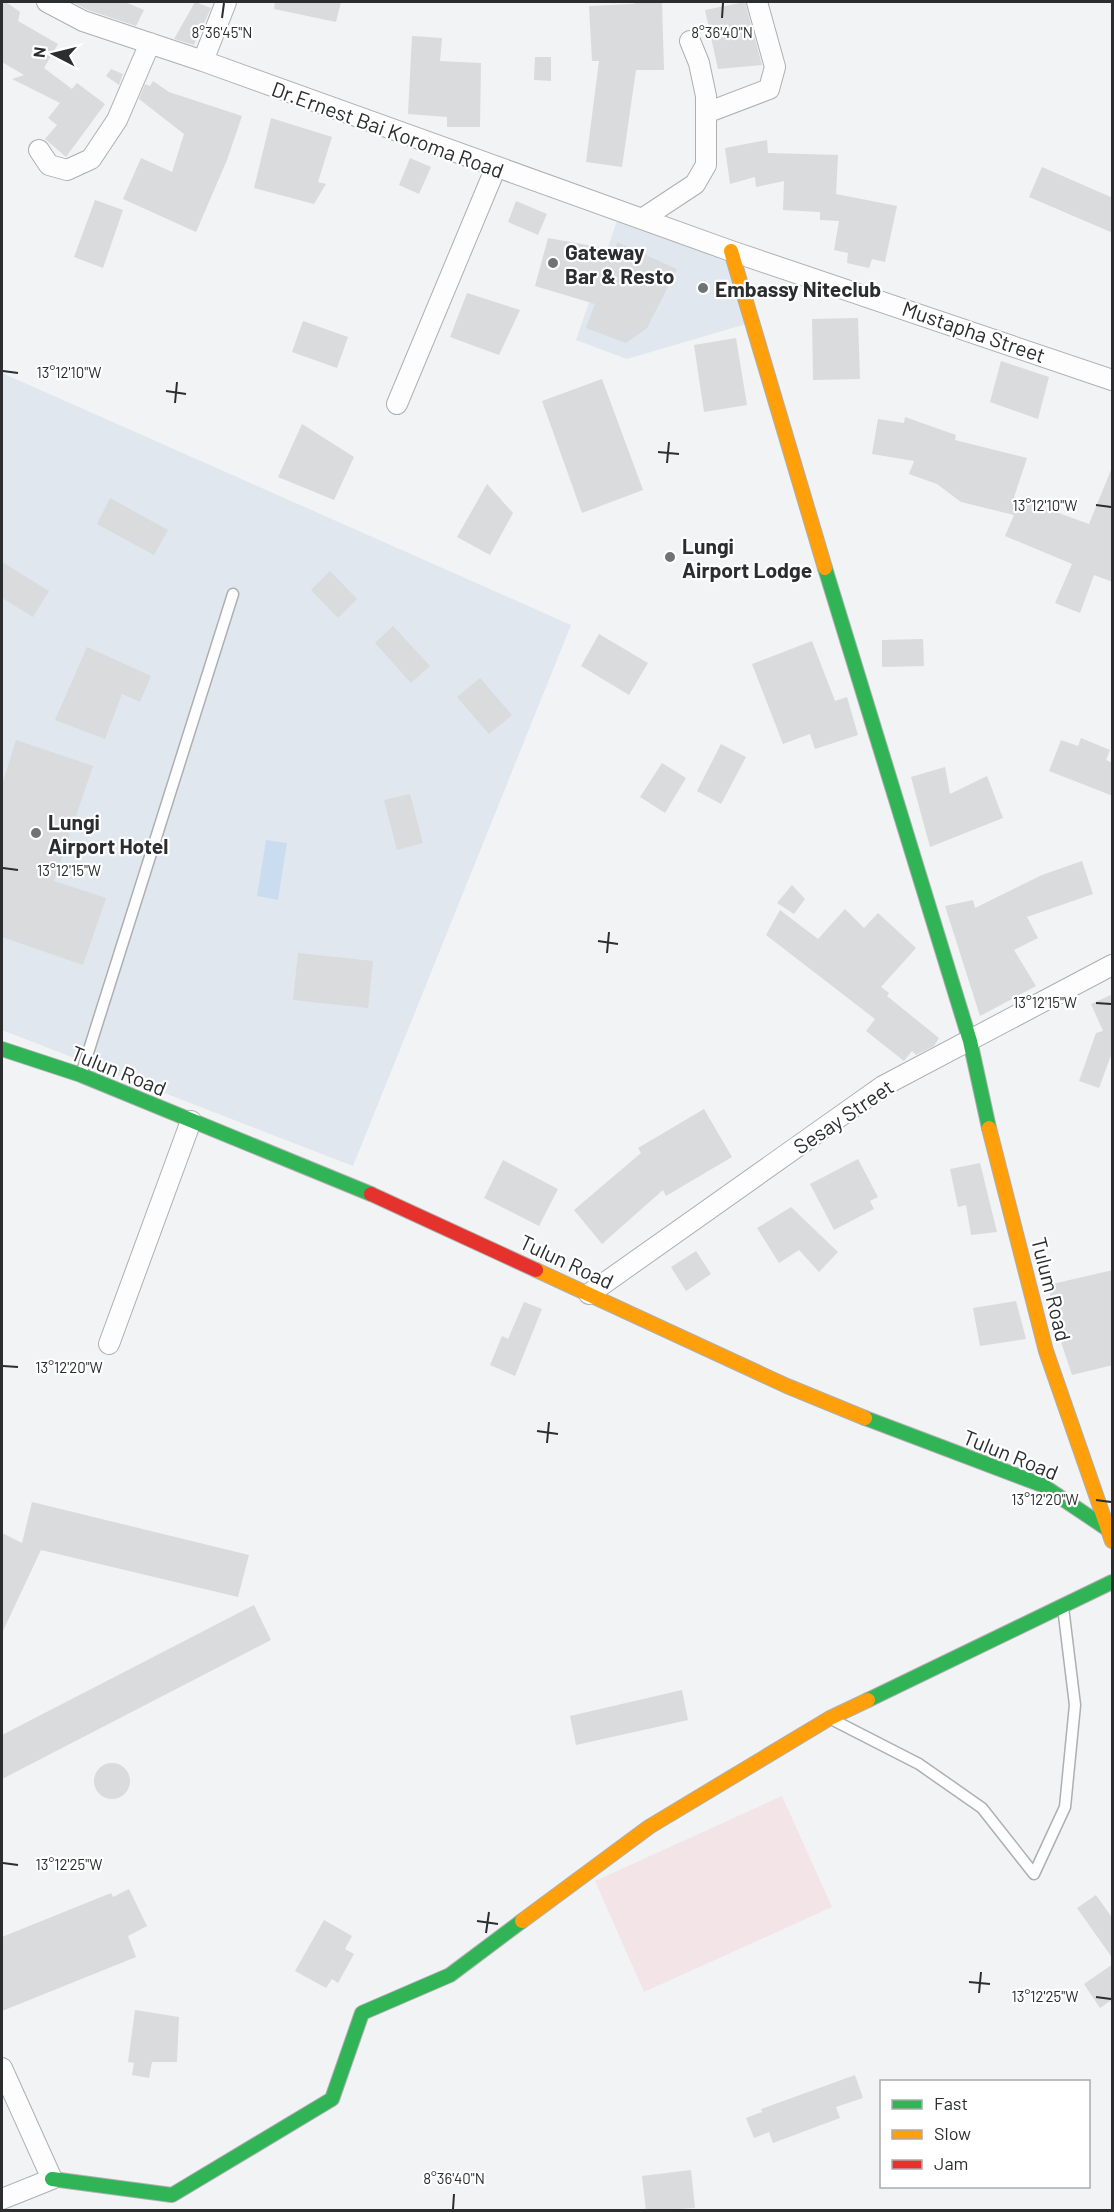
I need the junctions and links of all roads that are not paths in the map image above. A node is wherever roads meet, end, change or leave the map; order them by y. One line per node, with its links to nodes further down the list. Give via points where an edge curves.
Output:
1 (47, 2): 5 (street, Dr.Ernest Bai Koroma Road, via 83,21)
2 (226, 2): 6 (street)
3 (757, 2): 7 (street, via 775,67 769,89)
4 (690, 41): 7 (street, via 699,63)
5 (150, 44): 6 (street, Dr.Ernest Bai Koroma Road); 8 (street, via 117,120 91,159 67,170 49,165)
6 (203, 61): 9 (street, Dr.Ernest Bai Koroma Road)
7 (706, 113): 10 (street, via 706,165 695,184)
8 (39, 150)
9 (496, 167): 10 (street, Dr.Ernest Bai Koroma Road); 13 (street)
10 (642, 219): 11 (street, Dr.Ernest Bai Koroma Road)
11 (731, 251): 12 (street, Mustapha Street); 16 (street, Tulum Road)
12 (1113, 380)
13 (397, 404)
14 (233, 594): 18 (lane)
15 (1113, 965): 16 (street, Sesay Street)
16 (970, 1041): 20 (street, Sesay Street, via 883,1086); 22 (street, Tulum Road, via 1000,1177 1046,1351)
17 (2, 1049): 18 (street, Tulun Road)
18 (81, 1075): 19 (street, Tulun Road)
19 (191, 1121): 20 (street, Tulun Road, via 383,1199); 21 (street)
20 (589, 1294): 22 (street, Tulun Road, via 787,1386 925,1443 1042,1485)
21 (109, 1344)
22 (1109, 1535)
23 (1113, 1582): 24 (street)
24 (1063, 1606): 25 (street); 25 (lane, via 1075,1705 1065,1807 1034,1874 982,1808 919,1764)
25 (830, 1718): 27 (street, via 649,1827 450,1975 362,2013 332,2099 172,2195)
26 (2, 2068): 27 (street)
27 (52, 2179): 28 (street)
28 (2, 2199)

